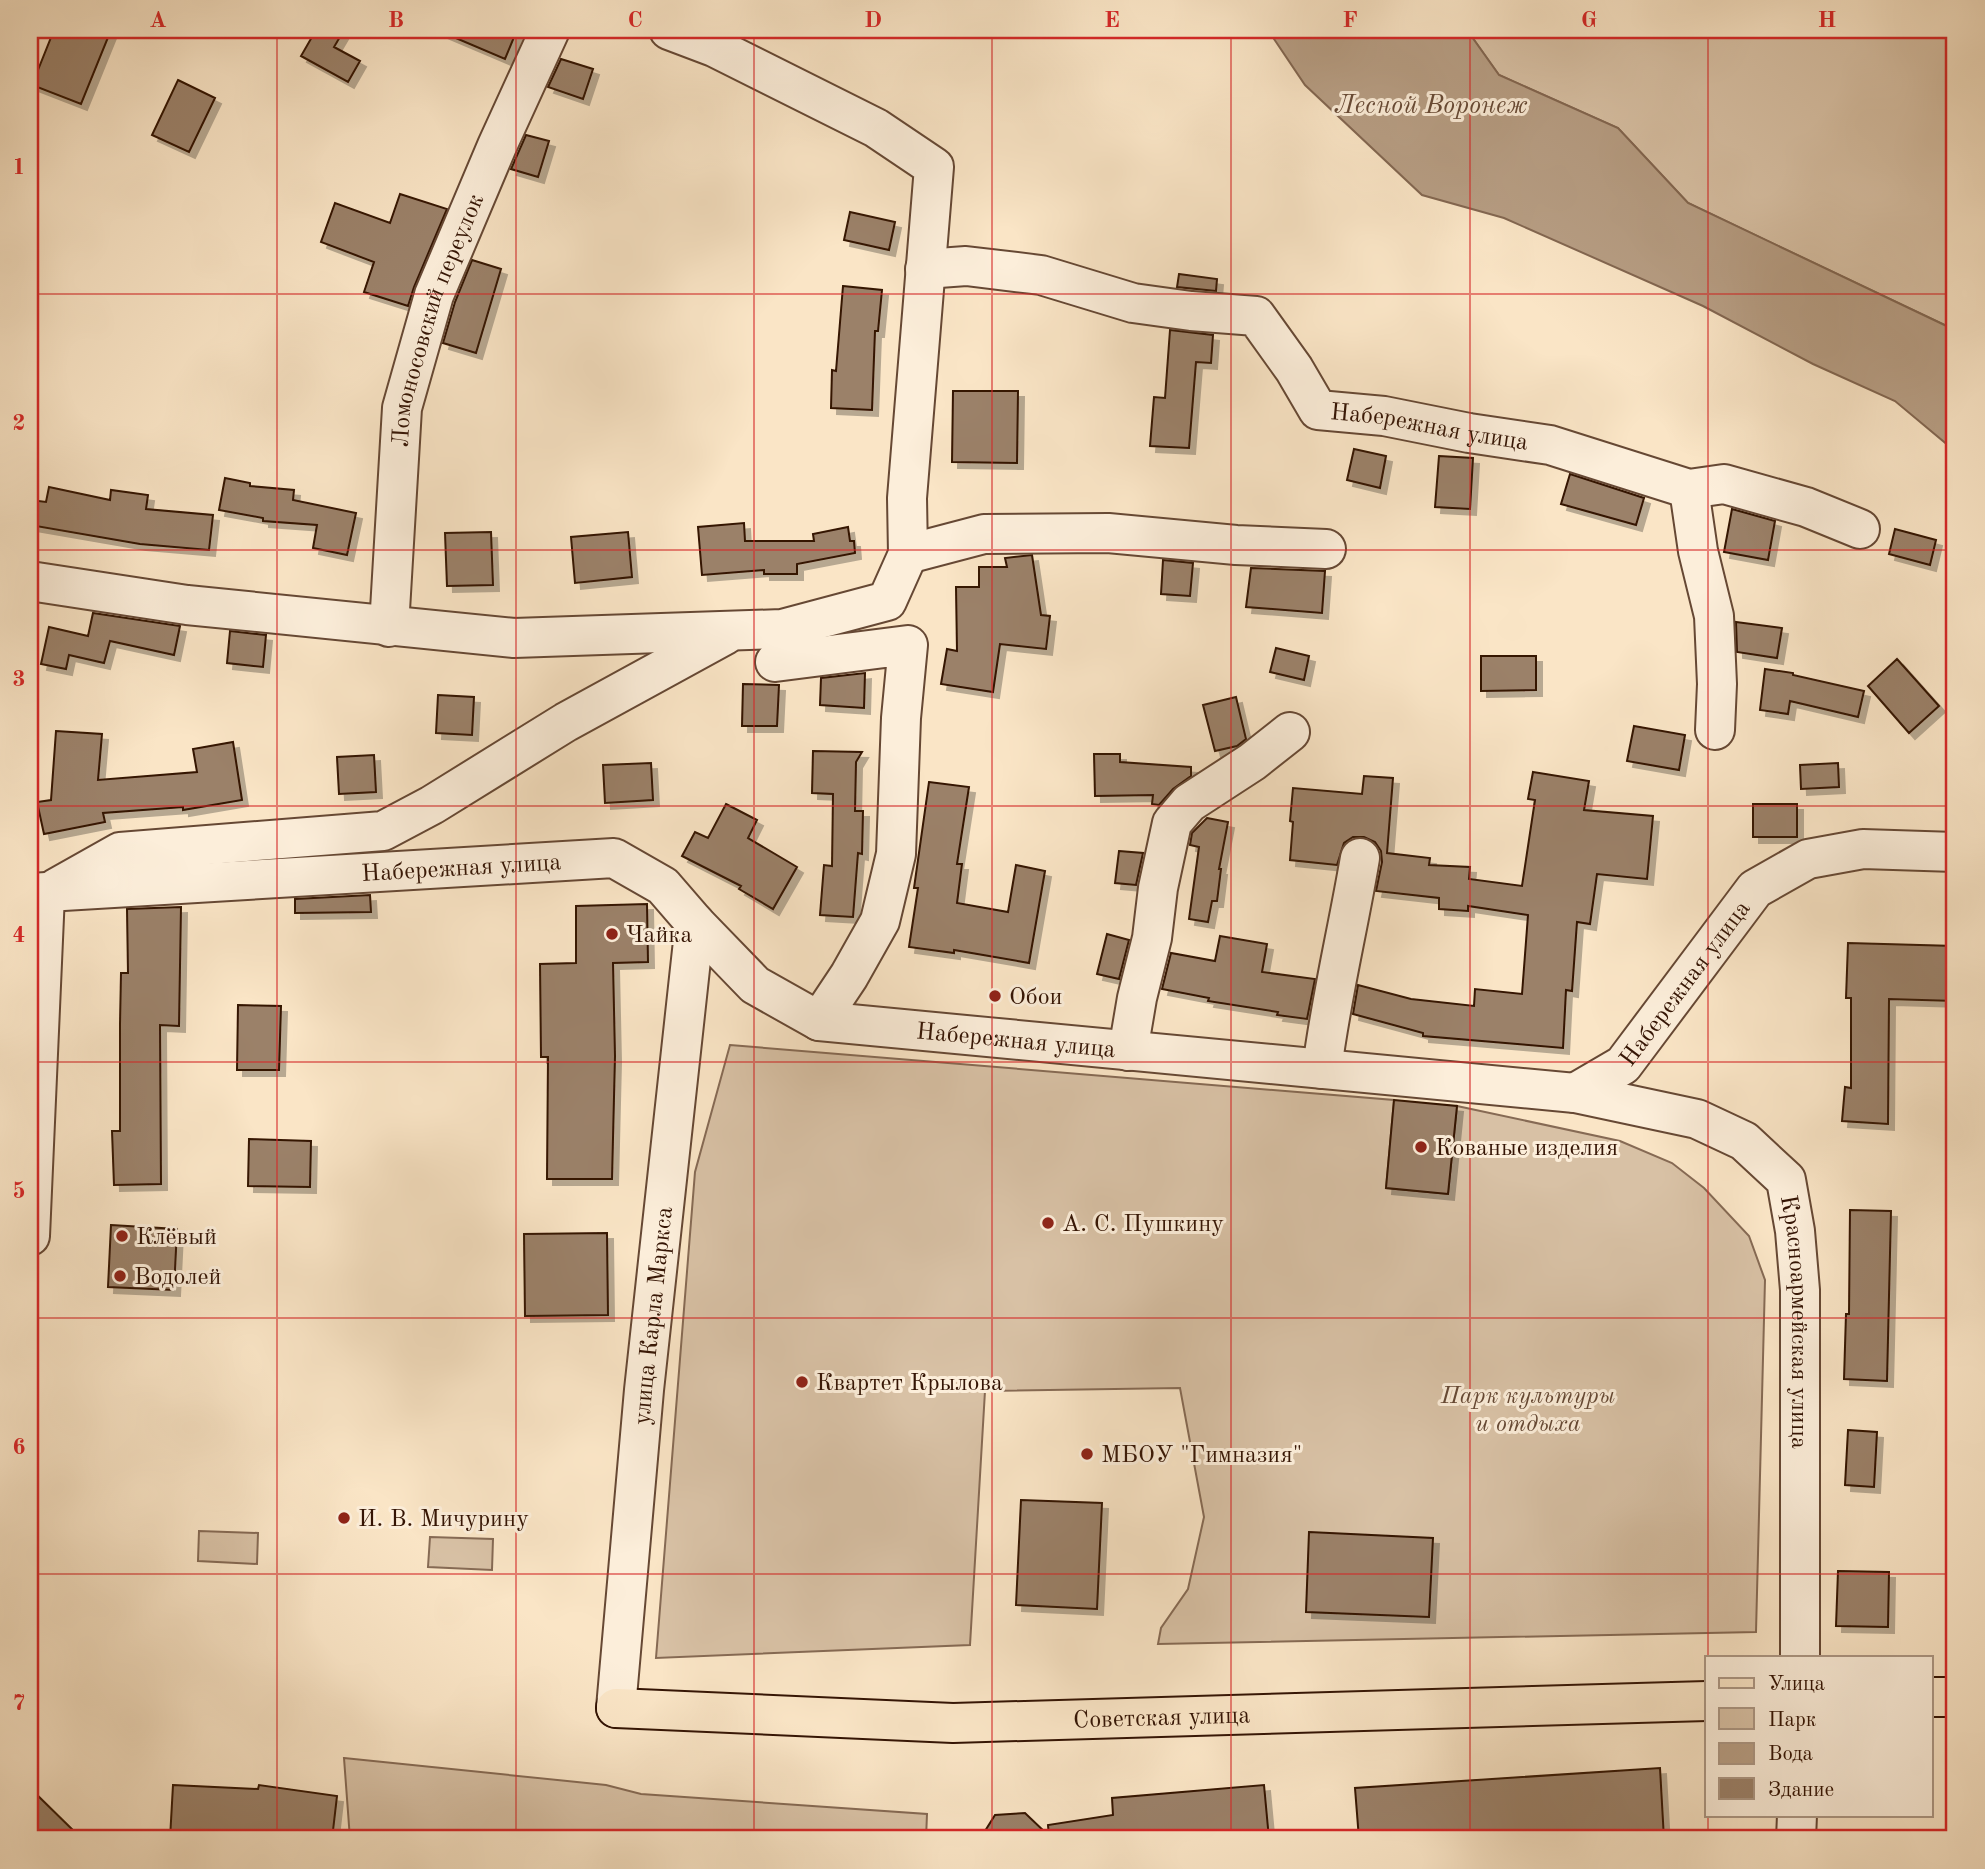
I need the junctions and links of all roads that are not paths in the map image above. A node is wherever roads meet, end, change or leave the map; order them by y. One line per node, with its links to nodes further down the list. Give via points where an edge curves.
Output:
1 (550, 30): 9 (street, Ломоносовский переулок, via 434,295 402,408)
2 (669, 30): 3 (street, Набережная улица, via 714,47 876,128 933,167)
3 (925, 269): 4 (street, Набережная улица, via 966,266 1041,275 1133,303 1256,316 1318,410 1384,416 1550,445); 7 (street, Набережная улица, via 907,498)
4 (1689, 489): 5 (street, Набережная улица, via 1724,484 1806,507); 12 (street, via 1713,617)
5 (1860, 529)
6 (1326, 549): 7 (street, via 1108,533 984,534)
7 (908, 554): 10 (street, Набережная улица, via 887,601 782,629)
8 (30, 581): 9 (street, Набережная улица, via 187,605)
9 (389, 627): 10 (street, Набережная улица, via 514,638)
10 (731, 632): 16 (street, Набережная улица, via 566,722 383,831 120,852)
11 (775, 663): 18 (street, via 908,645 897,854 880,921)
12 (1715, 730)
13 (1290, 732): 19 (street, Набережная улица, via 1189,803 1172,823)
14 (1955, 852): 21 (street, Набережная улица, via 1863,849 1808,859 1755,889 1623,1065)
15 (1360, 858): 20 (street)
16 (37, 893): 17 (street, Набережная улица, via 614,858 663,886); 22 (street)
17 (695, 923): 18 (street, Набережная улица, via 755,985); 27 (street, улица Карла Маркса, via 644,1390)
18 (819, 1021): 19 (street, Набережная улица)
19 (1128, 1051): 20 (street, Набережная улица)
20 (1322, 1069): 21 (street, Набережная улица)
21 (1575, 1093): 23 (street, Красноармейская улица, via 1698,1119 1744,1141 1786,1180 1800,1290)
22 (30, 1236)
23 (1800, 1656)
24 (1932, 1697): 25 (main road)
25 (1955, 1697)
26 (1705, 1701): 27 (main road, Советская улица, via 953,1723)
27 (616, 1708)
28 (1797, 1816): 29 (street)
29 (1796, 1839)

